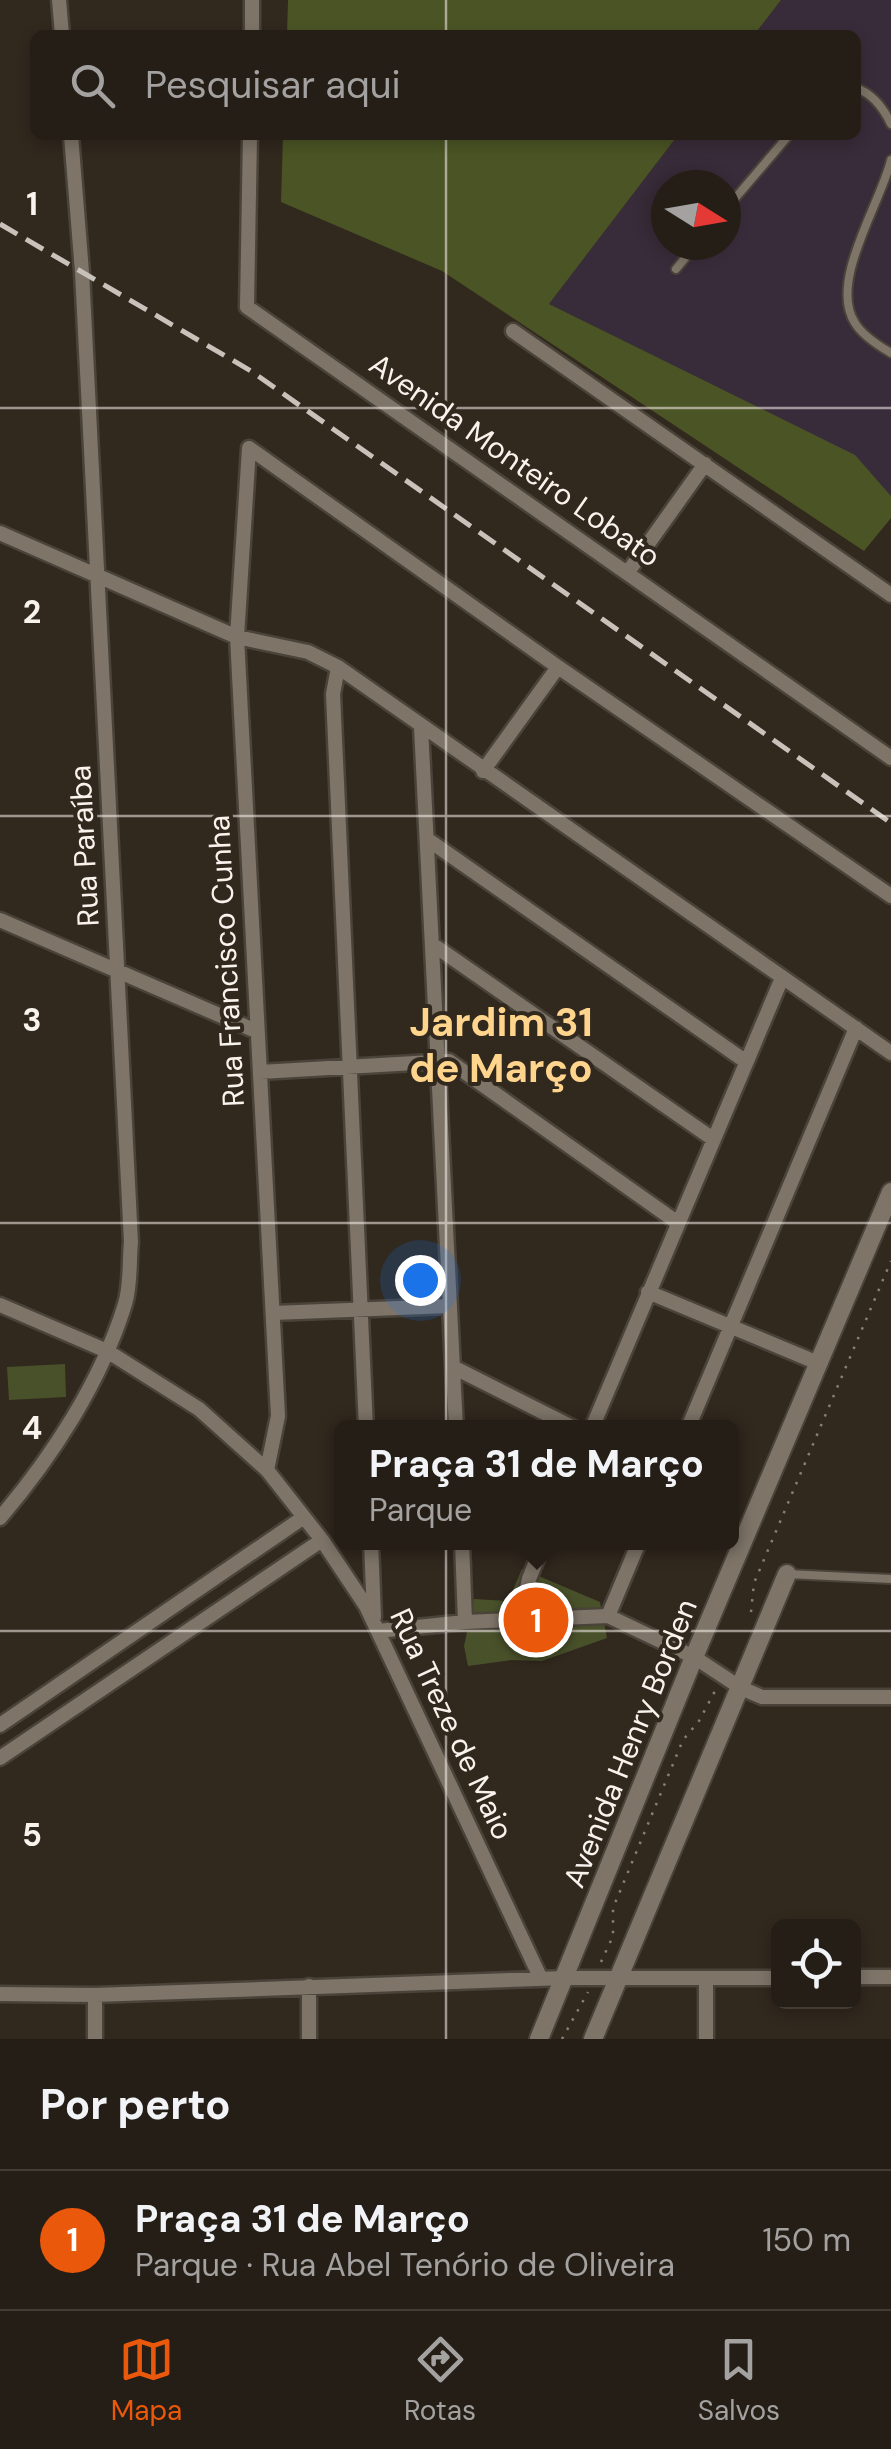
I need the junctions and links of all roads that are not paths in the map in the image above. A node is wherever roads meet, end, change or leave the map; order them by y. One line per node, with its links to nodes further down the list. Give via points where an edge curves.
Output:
1 (59, 0): 3 (street)
2 (252, 0): 4 (street)
3 (62, 30)
4 (252, 30)
5 (861, 90): 6 (lane, via 884,108)
6 (891, 124)
7 (71, 140): 19 (street, Rua Paraíba)
8 (250, 140): 18 (street, Avenida Monteiro Lobato, via 247,307)
9 (785, 140): 11 (lane)
10 (891, 160): 15 (lane, via 848,278 846,305 856,326)
11 (741, 191)
12 (684, 260): 13 (lane)
13 (676, 269)
14 (512, 331): 16 (street)
15 (891, 353)
16 (705, 464): 18 (street); 20 (street)
17 (0, 533): 19 (street)
18 (628, 572): 25 (street, Avenida Monteiro Lobato)
19 (97, 574): 21 (street); 31 (street, Rua Paraíba)
20 (891, 595)
21 (237, 638): 22 (street, Rua Francisco Cunha, via 250,448); 23 (street, via 308,652); 34 (street, Rua Francisco Cunha)
22 (558, 667): 26 (street); 28 (street)
23 (338, 668): 24 (street); 38 (street, via 333,694)
24 (420, 727): 26 (street); 27 (street)
25 (891, 758)
26 (483, 771): 32 (street)
27 (427, 839): 30 (street); 36 (street)
28 (891, 896)
29 (0, 920): 31 (street)
30 (432, 944): 37 (street); 40 (street)
31 (118, 972): 34 (street); 49 (street, Rua Paraíba, via 131,1242 126,1300)
32 (782, 978): 33 (street); 36 (street)
33 (856, 1028): 35 (street); 48 (street)
34 (256, 1031): 39 (street, Rua Francisco Cunha)
35 (891, 1053)
36 (745, 1061): 40 (street)
37 (438, 1062): 38 (street); 42 (street, via 449,1062); 45 (street)
38 (348, 1068): 39 (street); 46 (street)
39 (260, 1072): 47 (street, Rua Francisco Cunha)
40 (713, 1139): 42 (street)
41 (891, 1192): 50 (street, Avenida Henry Borden)
42 (678, 1223): 43 (street)
43 (648, 1292): 48 (street); 55 (street)
44 (0, 1305): 49 (street, Rua Treze de Maio)
45 (449, 1306): 46 (street); 51 (street)
46 (362, 1310): 47 (street); 52 (street)
47 (273, 1313): 57 (street, Rua Francisco Cunha, via 278,1416)
48 (730, 1327): 50 (street); 56 (street)
49 (107, 1352): 57 (street, Rua Treze de Maio, via 199,1410); 59 (street, Rua Paraíba, via 41,1470)
50 (818, 1363): 71 (street, Avenida Henry Borden)
51 (454, 1367): 53 (street); 54 (street)
52 (366, 1420)
53 (456, 1420)
54 (558, 1420)
55 (595, 1420)
56 (691, 1420)
57 (268, 1470): 58 (street, Rua Treze de Maio)
58 (304, 1517): 60 (street, Rua Treze de Maio); 74 (street)
59 (0, 1518)
60 (322, 1540): 70 (street, Rua Treze de Maio); 75 (street)
61 (371, 1550): 70 (street)
62 (462, 1550): 69 (street)
63 (541, 1550): 68 (street)
64 (636, 1550): 67 (street)
65 (787, 1574): 66 (lane); 72 (street)
66 (891, 1579)
67 (608, 1616): 68 (street); 71 (street)
68 (520, 1620): 69 (street)
69 (465, 1622): 70 (street)
70 (376, 1627): 81 (street, Rua Treze de Maio)
71 (694, 1657): 72 (street); 78 (street, Avenida Henry Borden)
72 (740, 1688): 73 (street, via 762,1696); 82 (street)
73 (891, 1697)
74 (0, 1726)
75 (0, 1758)
76 (891, 1976): 77 (street)
77 (861, 1977)
78 (564, 1978): 81 (street); 82 (street); 88 (street, Avenida Henry Borden)
79 (706, 1978): 80 (street); 82 (street); 90 (street)
80 (771, 1978)
81 (541, 1979): 83 (street)
82 (618, 1979): 89 (street)
83 (309, 1986): 85 (street); 87 (street)
84 (0, 1994): 85 (street)
85 (95, 1994): 86 (street)
86 (95, 2039)
87 (309, 2039)
88 (539, 2039)
89 (593, 2039)
90 (706, 2039)

